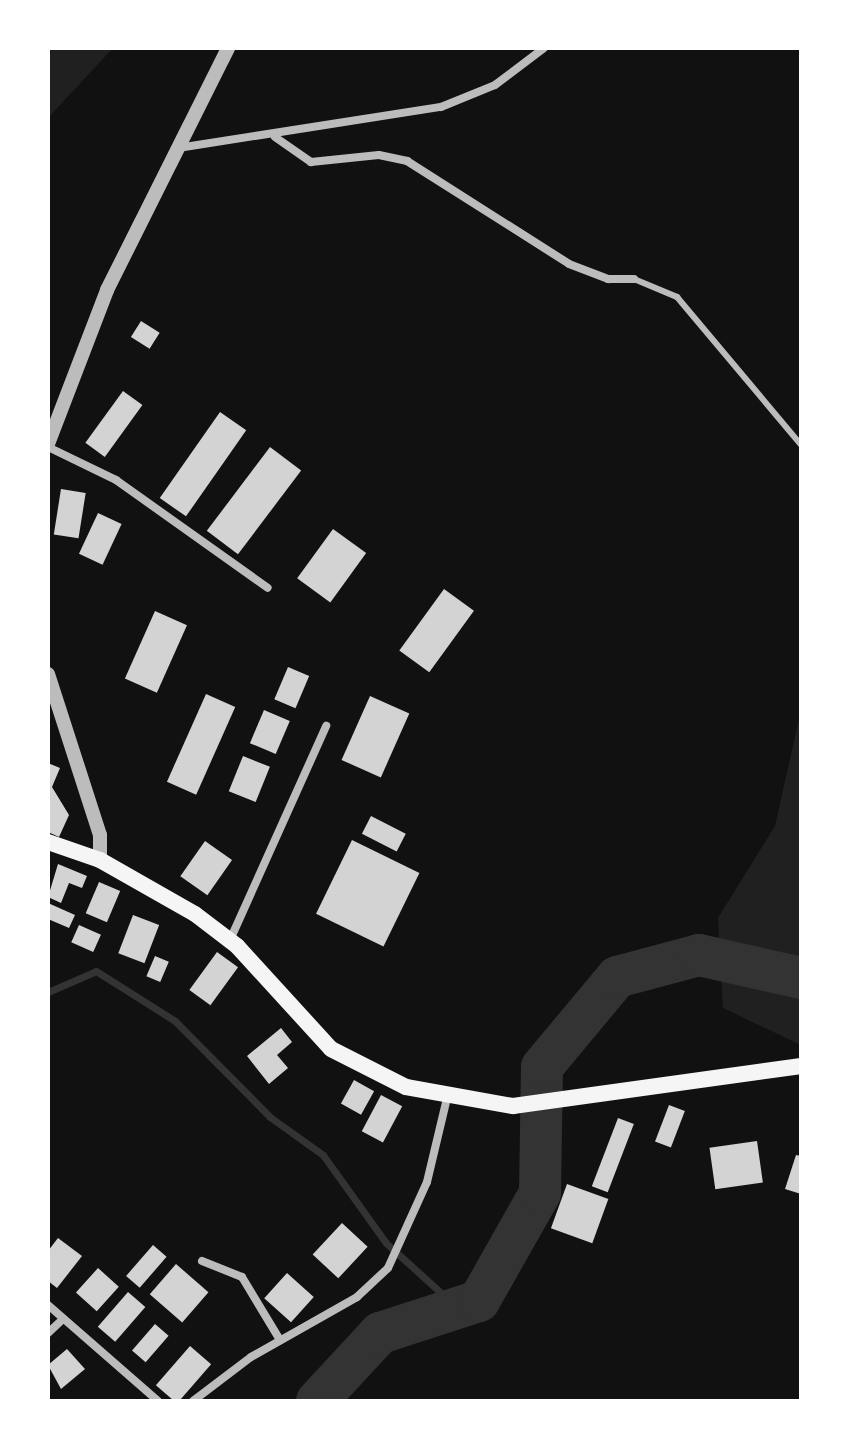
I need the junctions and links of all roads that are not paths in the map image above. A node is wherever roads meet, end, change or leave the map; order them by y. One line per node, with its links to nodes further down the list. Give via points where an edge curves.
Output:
1 (228, 48): 4 (street)
2 (544, 48): 3 (street, via 495,85 441,107)
3 (275, 137): 4 (street); 5 (street, via 311,162 379,155 407,161 569,264 608,279)
4 (178, 148): 6 (street, via 107,290)
5 (634, 279): 7 (lane, via 677,297)
6 (52, 419): 8 (street)
7 (801, 445)
8 (48, 446): 9 (street, via 116,480)
9 (268, 588)
10 (48, 674): 13 (street, via 100,835)
11 (326, 726): 14 (street)
12 (48, 842): 13 (main road)
13 (100, 860): 14 (main road)
14 (230, 941): 16 (main road, via 349,1062)
15 (801, 1066): 16 (main road, via 513,1106)
16 (447, 1098): 21 (street, via 427,1182 388,1268 357,1297)
17 (202, 1261): 21 (street, via 242,1277)
18 (48, 1305): 19 (street)
19 (63, 1319): 20 (street); 22 (street)
20 (48, 1333)
21 (280, 1340): 23 (street)
22 (158, 1401)
23 (193, 1401)

